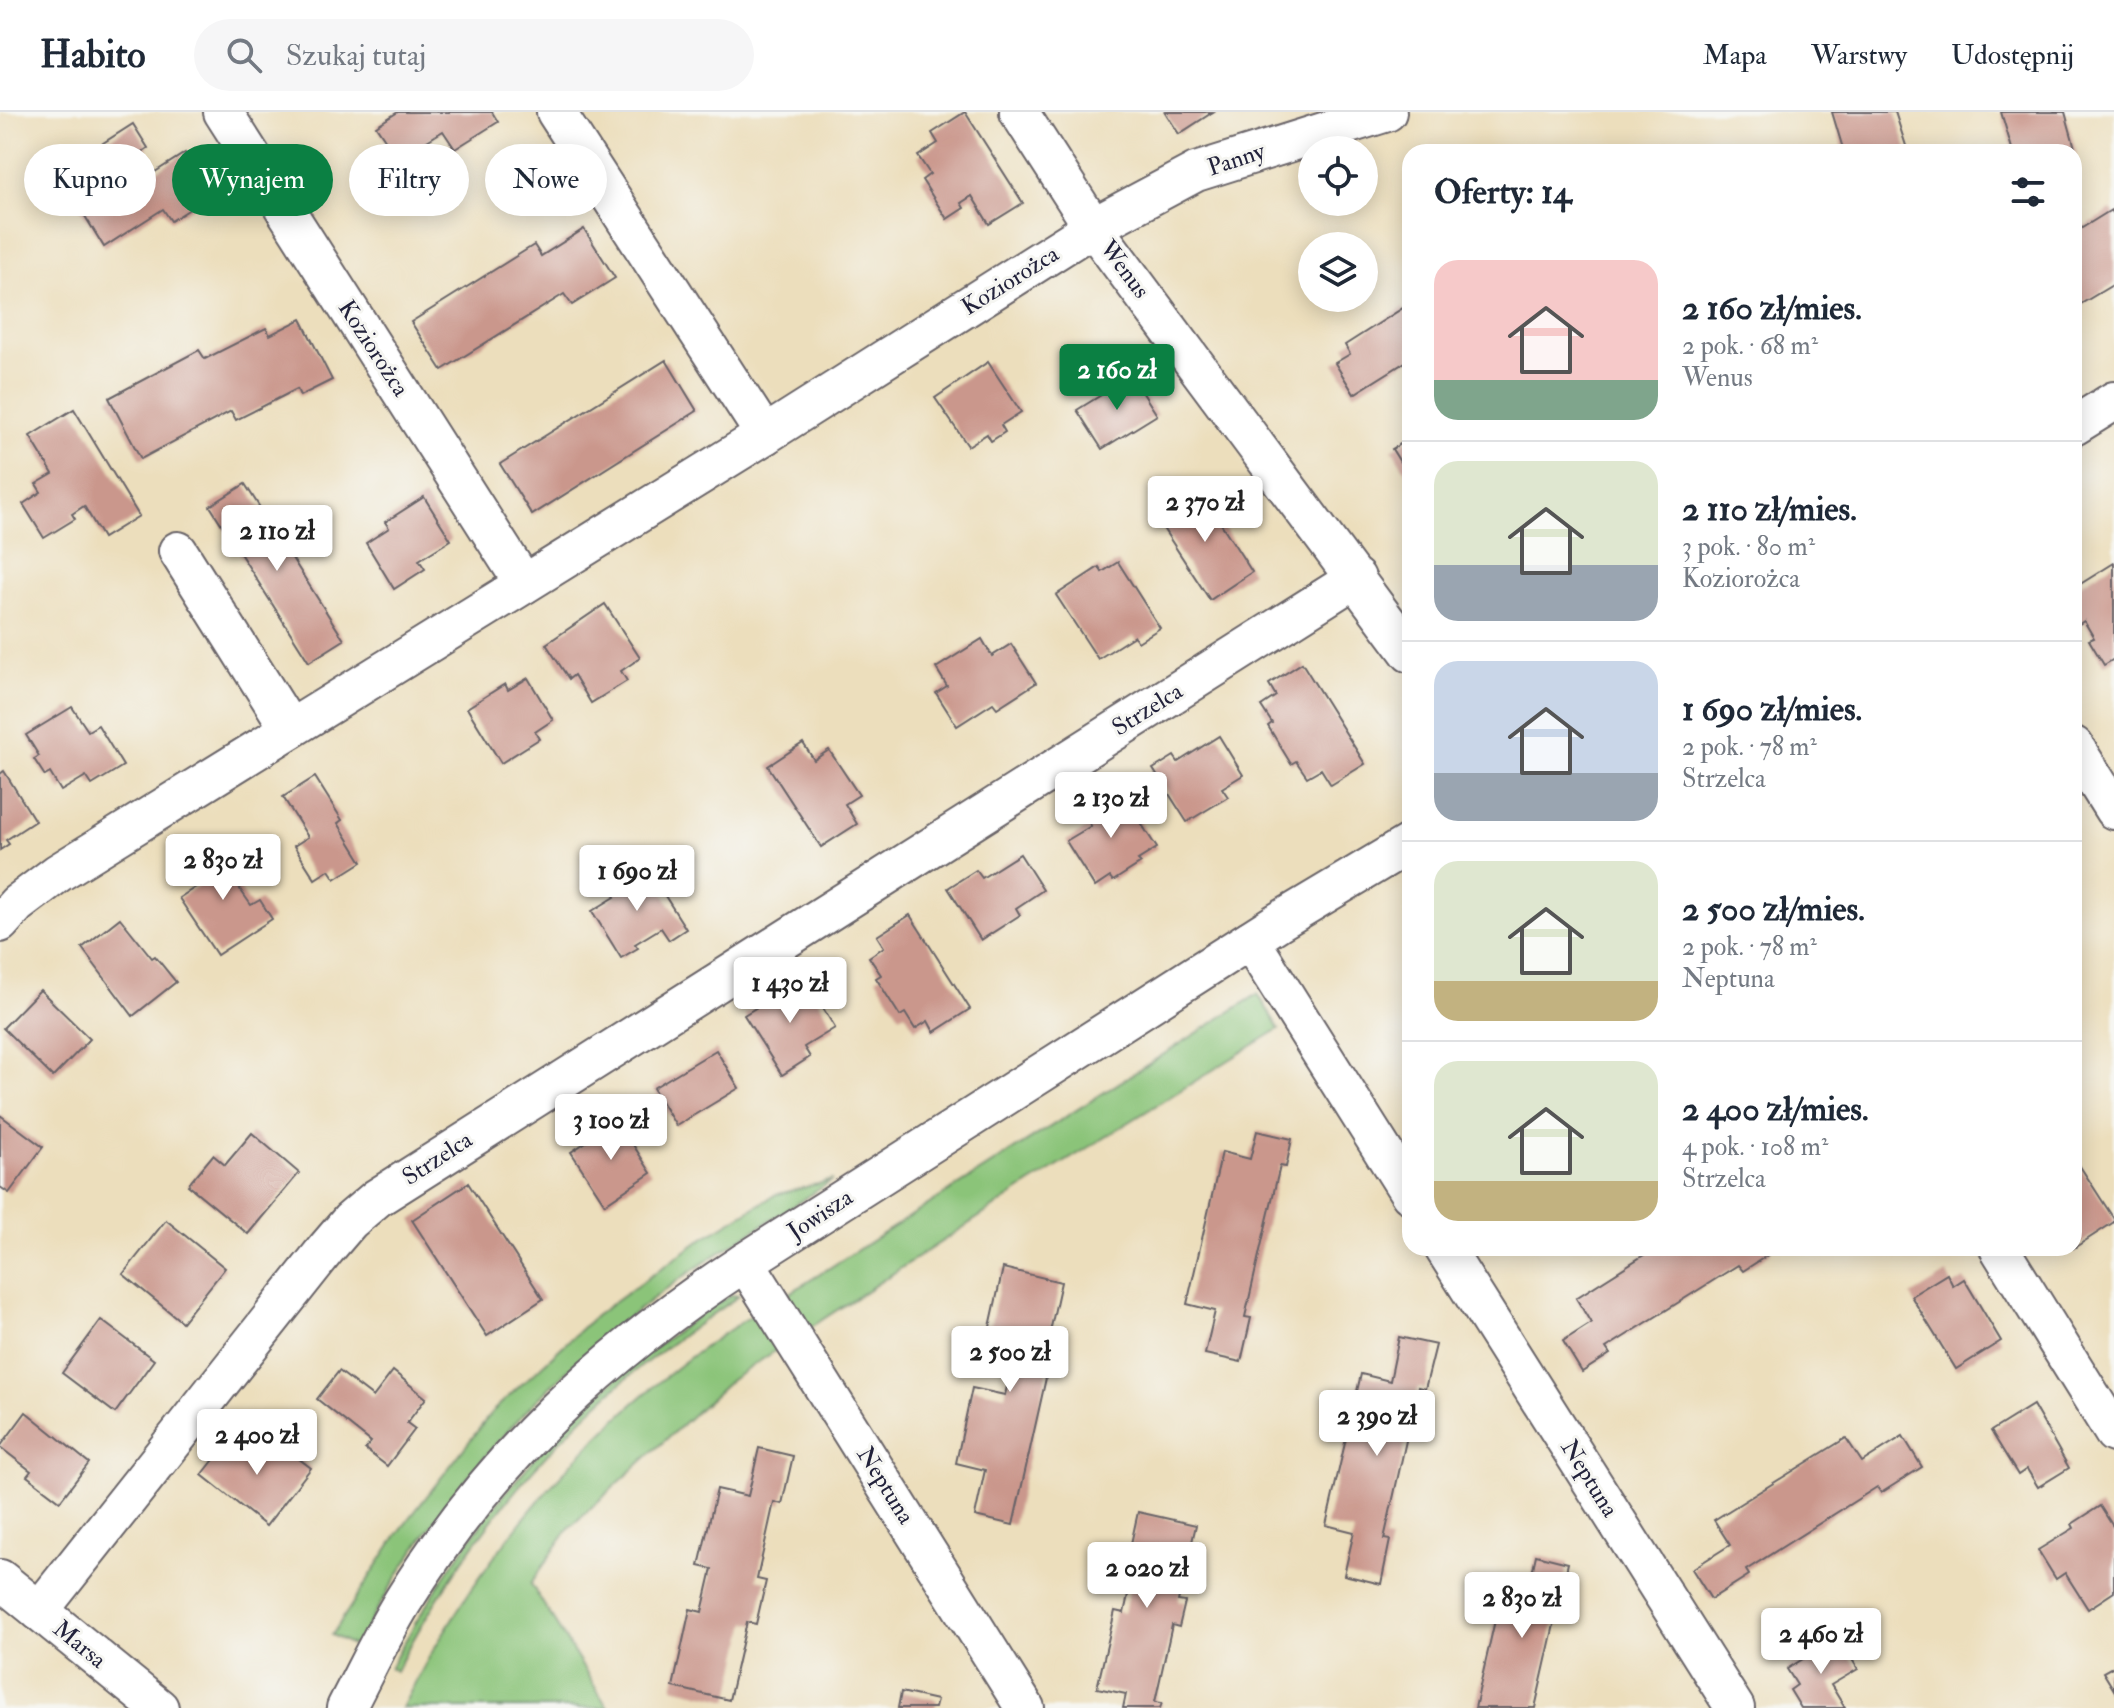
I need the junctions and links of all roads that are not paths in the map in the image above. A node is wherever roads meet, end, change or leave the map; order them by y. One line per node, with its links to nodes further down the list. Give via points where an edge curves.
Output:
1 (223, 112): 11 (street, Koziorożca)
2 (556, 112): 8 (street)
3 (1019, 112): 5 (street, Wenus)
4 (1387, 112): 5 (street, Panny, via 1196,172)
5 (1093, 227): 8 (street, Koziorożca); 10 (street, Wenus)
6 (2114, 401): 7 (street)
7 (2082, 421)
8 (765, 435): 11 (street, Koziorożca)
9 (178, 551): 13 (street)
10 (1356, 578): 12 (street, Wenus); 25 (street, Strzelca, via 377,1198 326,1249)
11 (524, 584): 13 (street, Koziorożca)
12 (1402, 642)
13 (290, 729): 17 (street, Koziorożca, via 58,873)
14 (2082, 759): 15 (street)
15 (2114, 810)
16 (1402, 848): 18 (street, Jowisza)
17 (0, 923)
18 (1250, 940): 19 (street); 22 (street, Jowisza)
19 (1402, 1181)
20 (1449, 1256): 29 (street, Neptuna)
21 (2004, 1256): 23 (street)
22 (745, 1262): 27 (street, Jowisza, via 689,1298 582,1384 485,1486 403,1602); 28 (street, Neptuna)
23 (2114, 1433)
24 (0, 1579): 25 (street, Marsa)
25 (39, 1611): 26 (street, Marsa)
26 (159, 1708)
27 (346, 1708)
28 (1025, 1708)
29 (1735, 1708)

